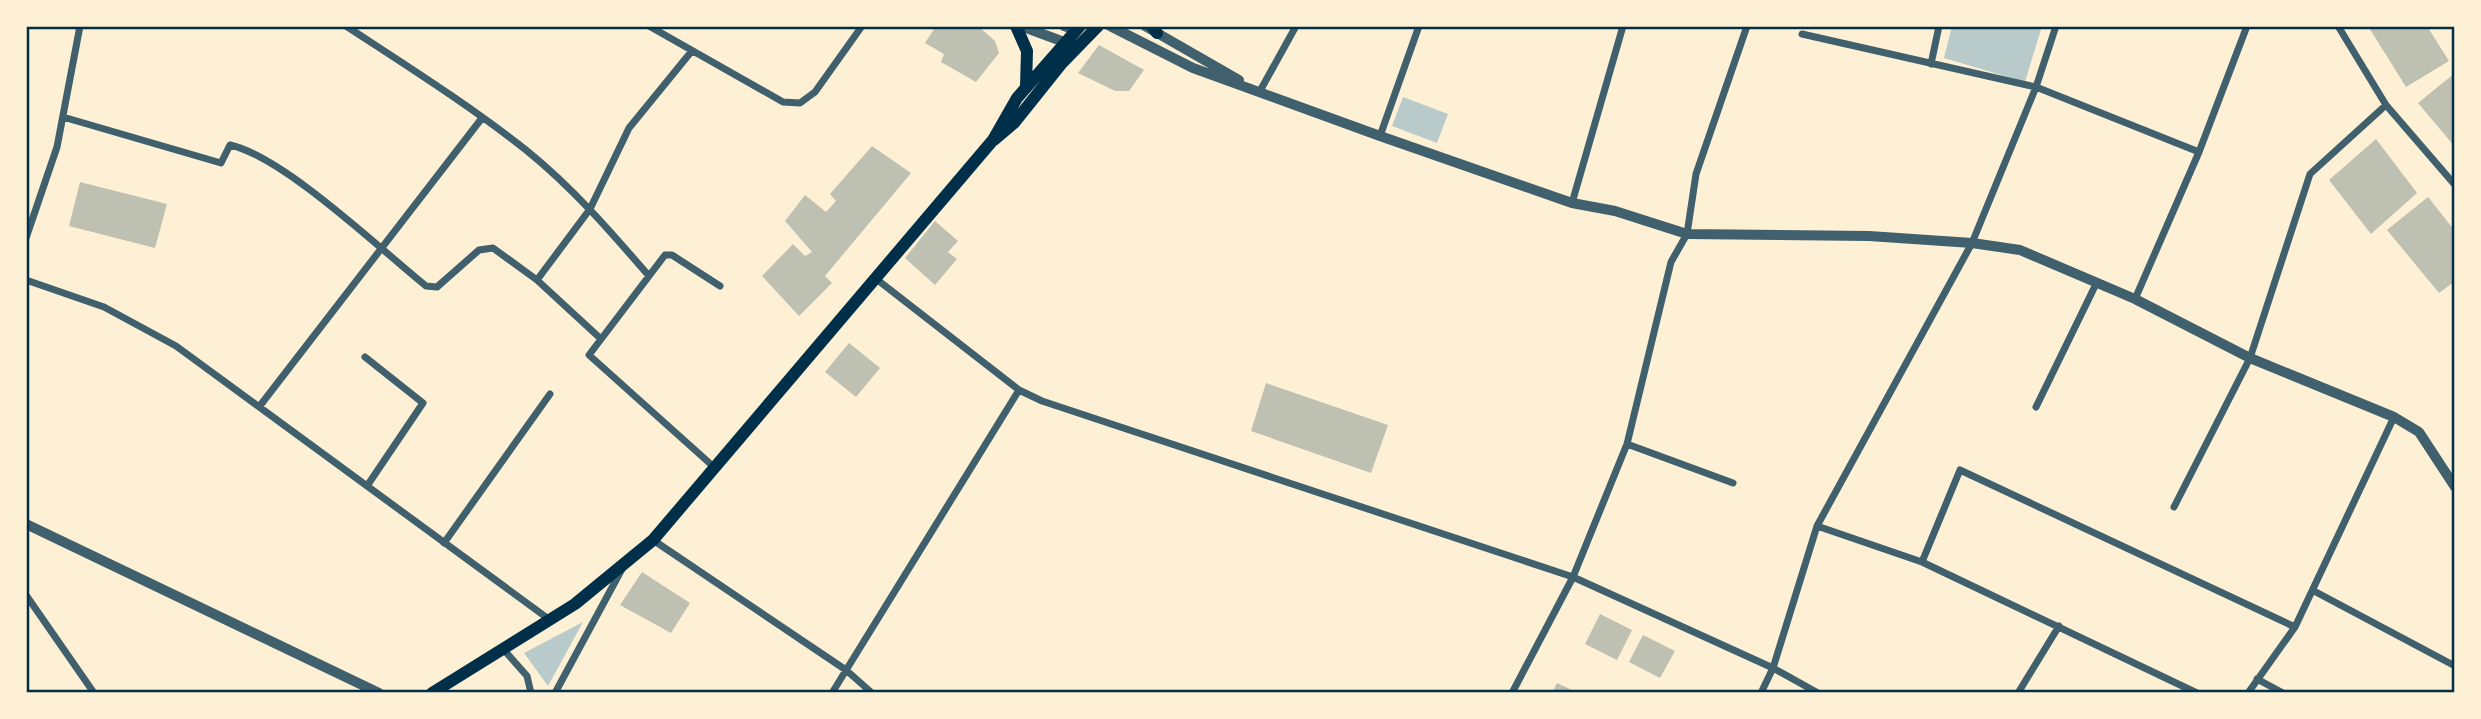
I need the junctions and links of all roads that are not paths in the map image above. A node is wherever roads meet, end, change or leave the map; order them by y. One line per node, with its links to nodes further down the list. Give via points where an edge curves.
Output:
1 (80, 26): 26 (street)
2 (346, 26): 17 (street)
3 (649, 26): 20 (street)
4 (862, 26): 20 (street, via 815,92 800,103 783,102)
5 (1018, 26): 19 (street); 23 (main road, via 1027,51)
6 (1110, 26): 24 (street, via 1193,68)
7 (1296, 26): 24 (street)
8 (1419, 26): 28 (street)
9 (1623, 26): 32 (street)
10 (1747, 26): 34 (street, via 1696,174)
11 (1939, 26): 21 (street)
12 (2056, 26): 22 (street)
13 (2247, 26): 30 (street)
14 (2338, 26): 25 (street)
15 (1083, 28): 19 (main road); 29 (main road, via 1062,63 1014,123)
16 (1152, 28): 24 (street)
17 (359, 30): 27 (street)
18 (1802, 34): 21 (street)
19 (1064, 42): 23 (main road)
20 (691, 52): 33 (street, via 629,128)
21 (1931, 64): 22 (street)
22 (2036, 87): 30 (street); 36 (street)
23 (1026, 88): 29 (main road)
24 (1260, 91): 28 (street)
25 (2386, 105): 31 (street); 47 (street, via 2310,174)
26 (63, 117): 35 (street); 37 (street, via 221,163 230,145 239,147 280,168)
27 (481, 118): 33 (street, via 527,151); 37 (street)
28 (1380, 136): 32 (street)
29 (993, 140): 39 (main road)
30 (2199, 152): 44 (street)
31 (2455, 185)
32 (1572, 203): 34 (street)
33 (590, 209): 38 (street); 41 (street)
34 (1687, 234): 36 (street, via 1869,236); 53 (street, via 1671,262)
35 (26, 238)
36 (1972, 243): 42 (street, via 2020,250); 60 (street)
37 (379, 248): 41 (street, via 426,286 437,287 479,250 493,247); 50 (street)
38 (649, 276): 43 (street, via 665,255 672,255); 45 (street)
39 (875, 278): 48 (street); 54 (main road)
40 (26, 280): 50 (street, via 104,307 176,346)
41 (537, 280): 45 (street)
42 (2097, 282): 44 (street); 51 (street)
43 (720, 286)
44 (2135, 299): 47 (street)
45 (601, 339): 54 (street, via 589,355)
46 (365, 357): 56 (street, via 423,403)
47 (2250, 358): 52 (street); 58 (street)
48 (1019, 390): 65 (street); 74 (street)
49 (550, 394): 62 (street)
50 (259, 407): 56 (street)
51 (2036, 407)
52 (2394, 417): 57 (street, via 2419,432); 66 (street)
53 (1627, 444): 55 (street); 65 (street)
54 (715, 468): 61 (main road)
55 (1733, 483)
56 (367, 486): 62 (street)
57 (2455, 487)
58 (2174, 507)
59 (26, 524): 77 (street)
60 (1817, 526): 63 (street); 73 (street)
61 (653, 540): 64 (main road); 74 (street)
62 (443, 543): 68 (street)
63 (1922, 562): 69 (street); 70 (street, via 1960,470)
64 (625, 565): 68 (main road); 80 (street)
65 (1573, 577): 73 (street); 83 (street)
66 (2314, 591): 70 (street); 72 (street)
67 (26, 596): 76 (street)
68 (551, 621): 71 (main road)
69 (2059, 626): 86 (street); 87 (street)
70 (2295, 627): 75 (street)
71 (504, 650): 78 (main road); 79 (street, via 527,676)
72 (2455, 666)
73 (1773, 668): 84 (street); 85 (street)
74 (846, 670): 81 (street); 82 (street)
75 (2258, 679): 88 (street); 89 (street)
76 (94, 693)
77 (379, 693)
78 (432, 693)
79 (531, 693)
80 (555, 693)
81 (832, 693)
82 (872, 693)
83 (1512, 693)
84 (1761, 693)
85 (1818, 693)
86 (2018, 693)
87 (2197, 693)
88 (2248, 693)
89 (2283, 693)

